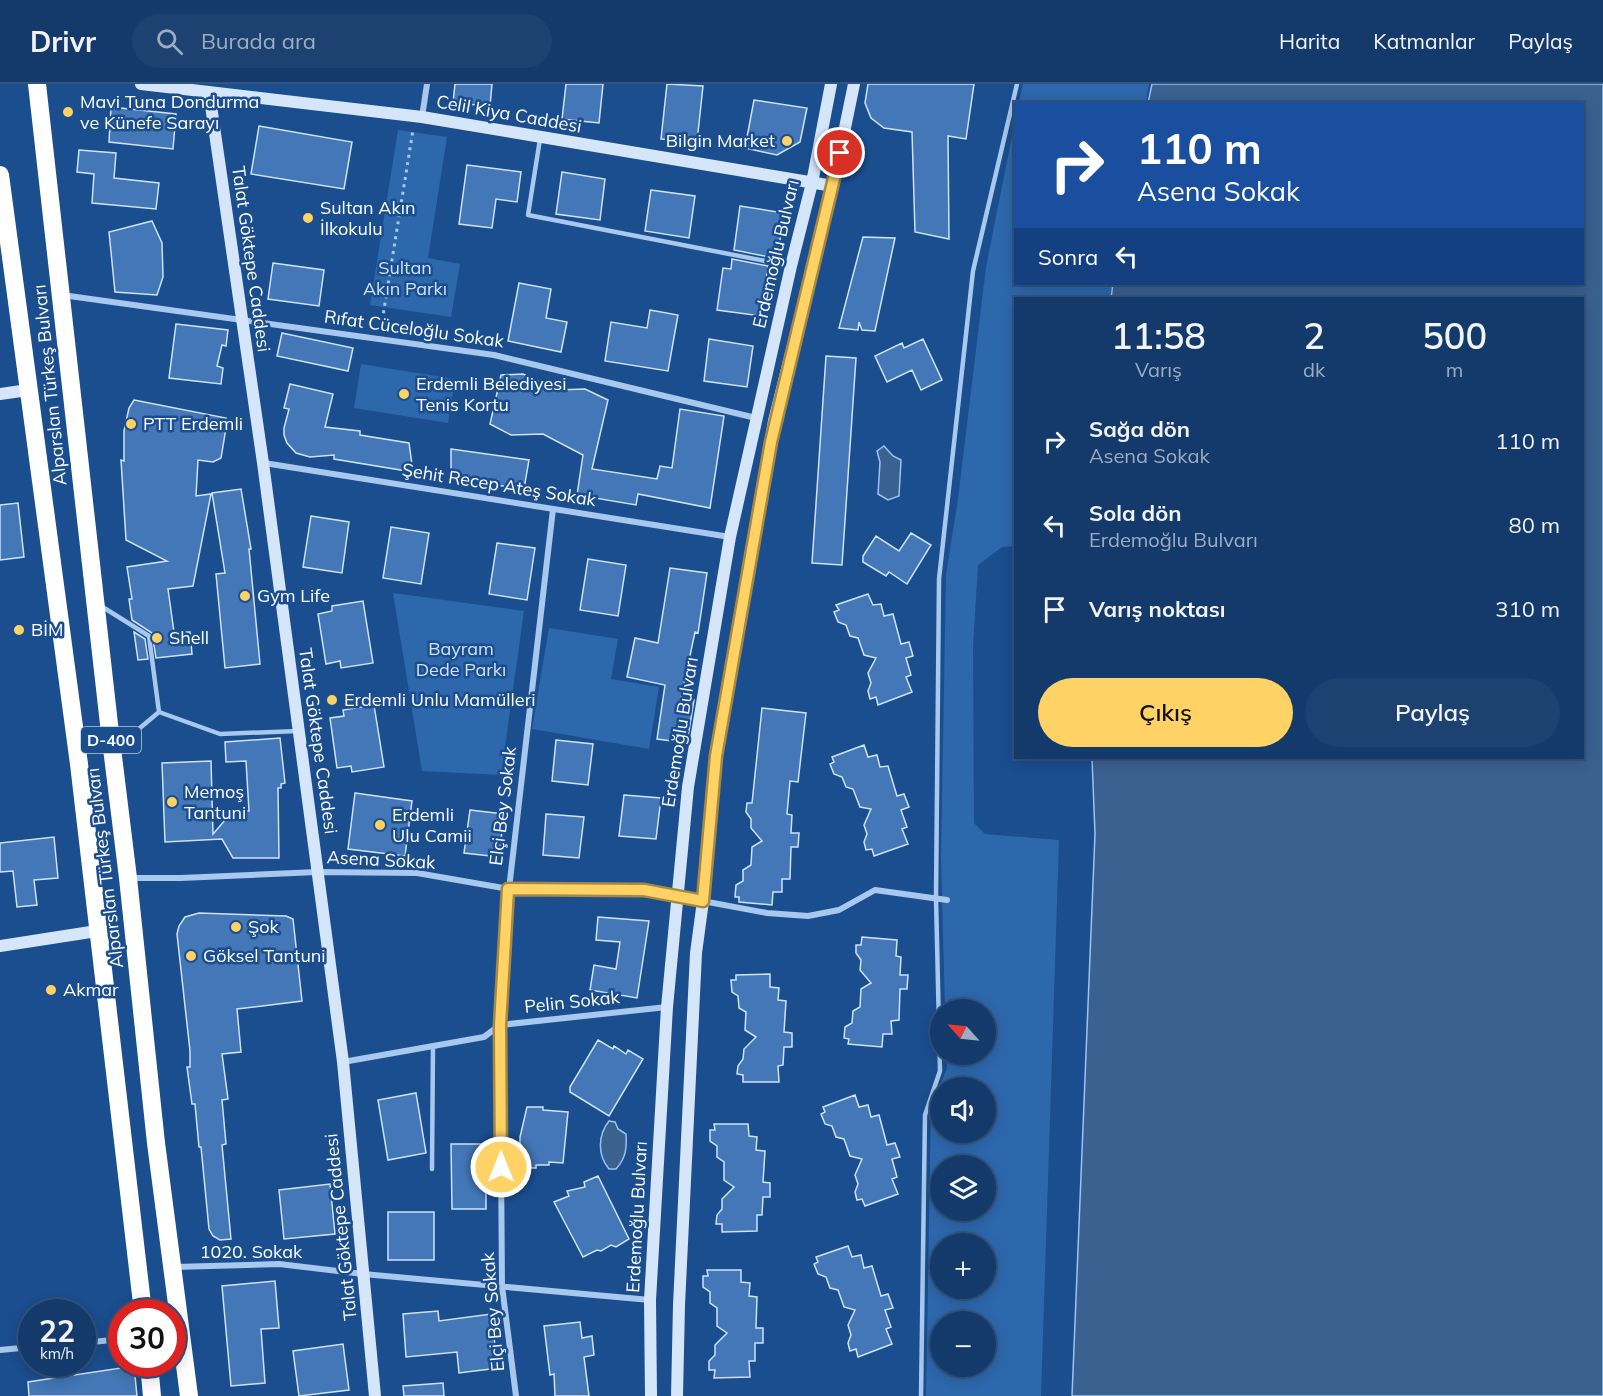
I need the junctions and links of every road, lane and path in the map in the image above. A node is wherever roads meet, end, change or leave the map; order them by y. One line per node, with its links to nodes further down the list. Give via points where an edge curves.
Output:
1 (38, 84): 15 (highway, Alparslan Türkeş Bulvarı / D-400)
2 (141, 84): 7 (main road, Celil Kiya Caddesi)
3 (427, 84): 9 (street)
4 (831, 84): 12 (main road, Erdemoğlu Bulvarı)
5 (854, 84): 13 (main road, Erdemoğlu Bulvarı)
6 (1017, 84): 32 (lane, via 973,271 939,579)
7 (174, 86): 8 (main road, Celil Kiya Caddesi)
8 (208, 92): 9 (main road, Celil Kiya Caddesi); 16 (main road, Talat Göktepe Caddesi)
9 (419, 117): 10 (main road, Celil Kiya Caddesi); 17 (path)
10 (540, 137): 12 (main road, Celil Kiya Caddesi); 14 (lane, via 528,215)
11 (0, 175): 18 (highway, Alparslan Türkeş Bulvarı / D-400)
12 (812, 183): 13 (main road, Celil Kiya Caddesi); 14 (main road, Erdemoğlu Bulvarı)
13 (833, 186): 34 (main road, Erdemoğlu Bulvarı, via 772,433 716,756)
14 (791, 266): 20 (main road, Erdemoğlu Bulvarı)
15 (62, 295): 16 (street, Rıfat Cüceloğlu Sokak); 24 (highway, Alparslan Türkeş Bulvarı / D-400)
16 (242, 320): 17 (street, Rıfat Cüceloğlu Sokak); 21 (main road, Talat Göktepe Caddesi)
17 (379, 339): 20 (street, Rıfat Cüceloğlu Sokak, via 494,355)
18 (28, 390): 19 (main road); 35 (highway, Alparslan Türkeş Bulvarı / D-400)
19 (0, 394)
20 (756, 418): 23 (main road, Erdemoğlu Bulvarı)
21 (263, 463): 22 (street, Şehit Recep Ateş Sokak); 26 (main road, Talat Göktepe Caddesi)
22 (553, 509): 23 (street, Şehit Recep Ateş Sokak); 30 (street, Elçi Bey Sokak)
23 (730, 537): 31 (main road, Erdemoğlu Bulvarı, via 688,787)
24 (95, 603): 25 (lane, via 149,636); 27 (highway, Alparslan Türkeş Bulvarı / D-400)
25 (159, 712): 26 (lane, via 220,734); 27 (lane)
26 (298, 731): 28 (main road, Talat Göktepe Caddesi)
27 (112, 752): 29 (highway, Alparslan Türkeş Bulvarı / D-400)
28 (317, 872): 29 (street, Asena Sokak); 30 (street, Asena Sokak, via 417,873); 40 (main road, Talat Göktepe Caddesi)
29 (128, 878): 42 (highway, Alparslan Türkeş Bulvarı / D-400, via 156,1143)
30 (508, 889): 31 (street, Asena Sokak, via 644,890); 38 (street, Elçi Bey Sokak)
31 (677, 896): 34 (street, Asena Sokak); 37 (main road, Erdemoğlu Bulvarı)
32 (936, 898): 33 (street, Asena Sokak); 34 (street, Asena Sokak, via 876,890 839,910 808,916); 56 (lane, via 939,1071 925,1115)
33 (947, 900)
34 (703, 901): 55 (main road, Erdemoğlu Bulvarı, via 696,953)
35 (98, 931): 36 (main road); 45 (highway, Alparslan Türkeş Bulvarı / D-400)
36 (0, 946)
37 (667, 1007): 38 (street, Pelin Sokak); 46 (main road, Erdemoğlu Bulvarı)
38 (500, 1025): 39 (street, Pelin Sokak, via 483,1037); 44 (street, Elçi Bey Sokak)
39 (433, 1046): 40 (street, Pelin Sokak); 41 (lane)
40 (343, 1062): 43 (main road, Talat Göktepe Caddesi)
41 (432, 1169)
42 (174, 1267): 43 (street, 1020. Sokak, via 279,1264); 51 (highway, Alparslan Türkeş Bulvarı / D-400)
43 (363, 1274): 44 (street, 1020. Sokak); 52 (main road, Talat Göktepe Caddesi)
44 (502, 1286): 46 (street, 1020. Sokak); 53 (street, Elçi Bey Sokak)
45 (141, 1299)
46 (650, 1300): 54 (main road, Erdemoğlu Bulvarı)
47 (18, 1348): 48 (street)
48 (0, 1350)
49 (150, 1377): 50 (highway)
50 (152, 1396)
51 (189, 1396)
52 (375, 1396)
53 (516, 1396)
54 (651, 1396)
55 (676, 1396)
56 (921, 1396)

